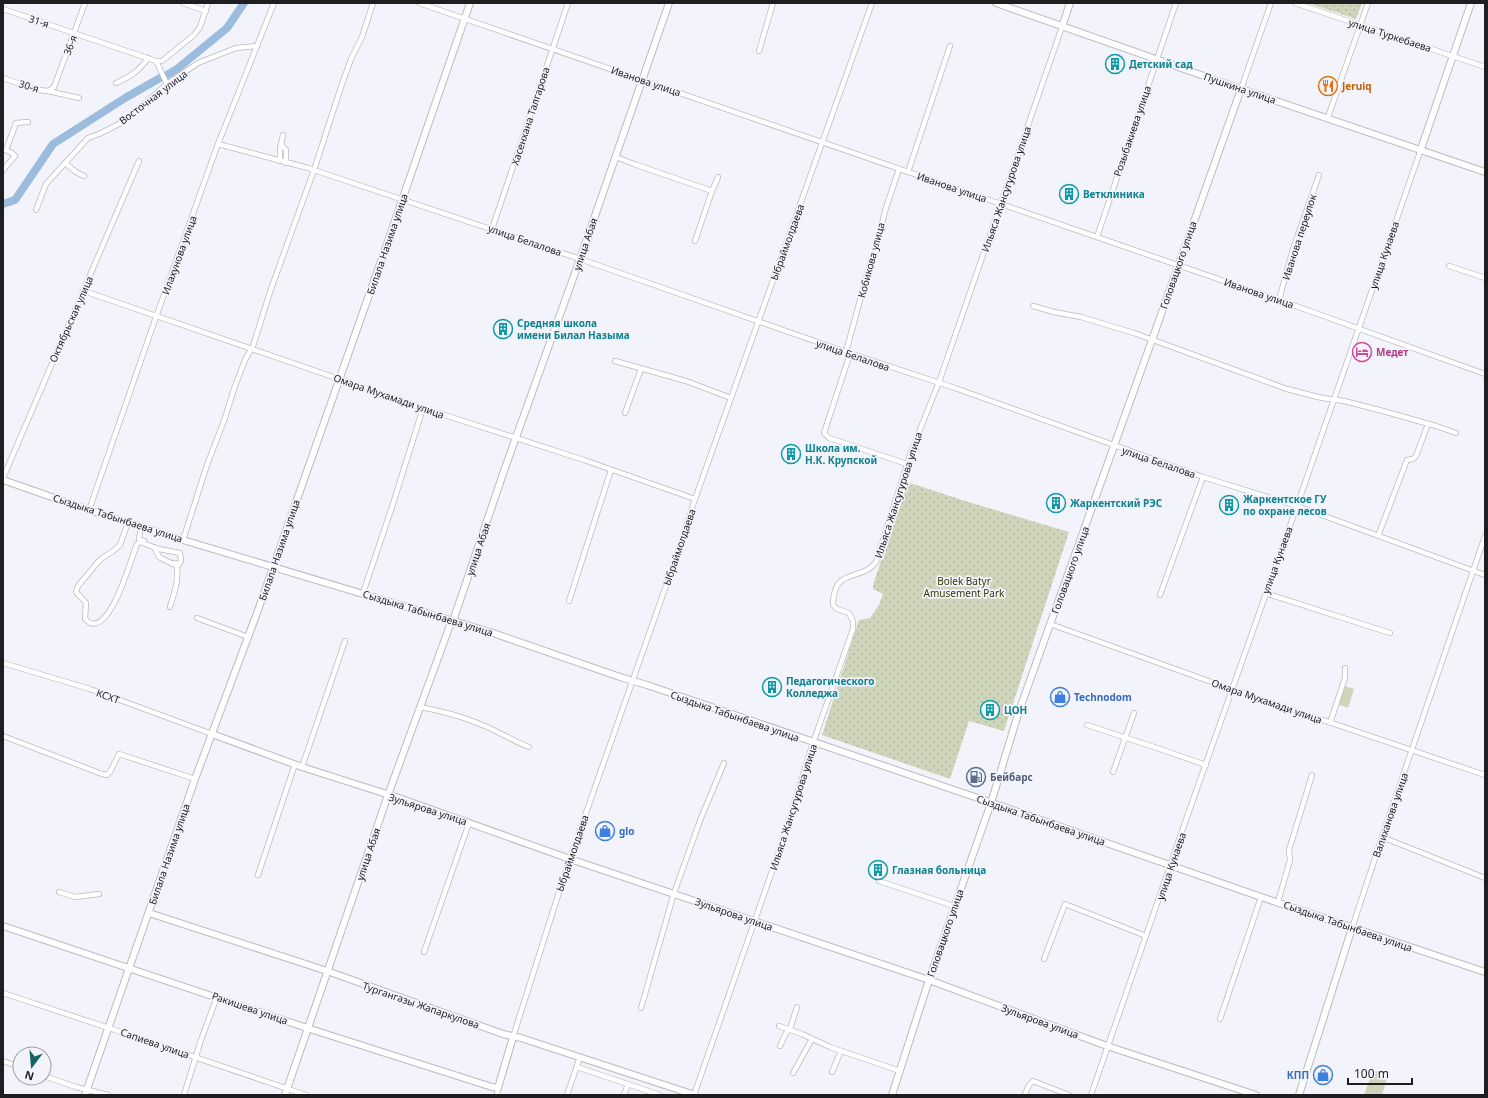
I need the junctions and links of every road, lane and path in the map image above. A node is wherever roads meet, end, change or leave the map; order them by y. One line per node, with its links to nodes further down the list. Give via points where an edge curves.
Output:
1 (84, 3): 24 (street, 36-я)
2 (183, 3): 20 (street)
3 (208, 3): 20 (street)
4 (274, 3): 25 (street, Илахунова улица)
5 (373, 3): 58 (street, via 362,37 346,72)
6 (419, 3): 21 (street, Иванова улица)
7 (470, 3): 21 (street, Билала Назима улица)
8 (568, 3): 27 (street, Хасенхана Талгарова)
9 (669, 3): 35 (street, улица Абая)
10 (773, 3): 28 (street)
11 (872, 3): 46 (street, Ыбраймолдаева)
12 (996, 3): 23 (street, Пушкина улица)
13 (1070, 3): 23 (street, Ильяса Жансугурова улица)
14 (1176, 3): 31 (street, Розыбакиева улица)
15 (1271, 3): 39 (street, Головацкого улица)
16 (1294, 3): 22 (street, улица Туркебаева)
17 (1368, 3): 22 (street)
18 (1471, 3): 29 (street, улица Кунаева)
19 (3, 9): 24 (street, 31-я)
20 (206, 11): 32 (street, via 194,35 162,61)
21 (465, 19): 27 (street, Иванова улица); 65 (street, Билала Назима улица)
22 (1360, 25): 29 (street, улица Туркебаева); 43 (street)
23 (1062, 27): 31 (street, Пушкина улица); 66 (street, Ильяса Жансугурова улица)
24 (74, 32): 30 (street, 31-я); 38 (street, 36-я)
25 (257, 46): 37 (street, Восточная улица, via 236,48 198,63); 47 (street, Илахунова улица)
26 (950, 46): 59 (street)
27 (552, 48): 35 (street, Иванова улица); 68 (street, Хасенхана Талгарова)
28 (759, 51)
29 (1452, 56): 33 (street, улица Туркебаева); 49 (street, улица Кунаева)
30 (148, 58): 32 (street, 31-я); 36 (street, via 132,75)
31 (1156, 59): 39 (street, Пушкина улица); 69 (street, Розыбакиева улица)
32 (156, 61): 37 (street)
33 (1485, 67)
34 (3, 78): 40 (street, 30-я)
35 (642, 80): 46 (street, Иванова улица); 51 (street, улица Абая)
36 (116, 83)
37 (167, 84): 54 (street, Восточная улица, via 121,123 88,138)
38 (54, 87): 40 (street, 30-я); 41 (street)
39 (1241, 89): 43 (street, Пушкина улица); 72 (street, Головацкого улица)
40 (48, 91): 41 (street)
41 (57, 93): 42 (street)
42 (79, 98)
43 (1328, 117): 49 (street, Пушкина улица)
44 (28, 122): 50 (street, via 16,122)
45 (283, 135): 48 (street)
46 (822, 143): 56 (street, Иванова улица); 79 (street, Ыбраймолдаева)
47 (218, 144): 52 (street, улица Белалова); 78 (street, Илахунова улица)
48 (281, 144): 52 (street); 55 (street, via 286,150)
49 (1421, 149): 60 (street, Пушкина улица); 80 (street, улица Кунаева)
50 (5, 150): 57 (street, via 15,156)
51 (616, 156): 64 (street); 71 (street, улица Абая)
52 (280, 161): 55 (street, улица Белалова)
53 (139, 162): 75 (street, Октябрьская улица)
54 (65, 163): 62 (street); 67 (street, Восточная улица, via 46,184)
55 (286, 163): 58 (street, улица Белалова)
56 (899, 169): 59 (street, Иванова улица); 83 (street, Кобикова улица, via 884,211)
57 (3, 170)
58 (314, 170): 65 (street, улица Белалова); 82 (street)
59 (908, 172): 66 (street, Иванова улица)
60 (1485, 172)
61 (1319, 175): 76 (street, Иванова переулок, via 1293,249)
62 (84, 176)
63 (718, 177): 64 (street)
64 (712, 191): 70 (street)
65 (403, 200): 68 (street, улица Белалова); 87 (street, Билала Назима улица)
66 (1001, 204): 69 (street, Иванова улица); 88 (street, Ильяса Жансугурова улица)
67 (36, 210)
68 (492, 229): 71 (street, улица Белалова)
69 (1097, 237): 72 (street, Иванова улица)
70 (695, 241)
71 (580, 259): 79 (street, улица Белалова); 95 (street, улица Абая)
72 (1178, 265): 76 (street, Иванова улица); 81 (street, Головацкого улица)
73 (1449, 266): 74 (street)
74 (1485, 278)
75 (84, 291): 78 (street, Омара Мухамади улица); 100 (street, Октябрьская улица)
76 (1279, 300): 80 (street, Иванова улица)
77 (1033, 306): 81 (street, via 1081,317)
78 (156, 317): 82 (street, Омара Мухамади улица); 103 (street, Илахунова улица)
79 (758, 322): 83 (street, улица Белалова); 89 (street, Ыбраймолдаева)
80 (1358, 329): 86 (street, Иванова улица); 90 (street, улица Кунаева)
81 (1152, 340): 90 (street, via 1287,388); 96 (street, Головацкого улица)
82 (250, 350): 87 (street, Омара Мухамади улица); 108 (street, via 207,465)
83 (848, 353): 88 (street, улица Белалова); 97 (street, Кобикова улица, via 824,432 829,438)
84 (615, 361): 85 (street)
85 (641, 369): 89 (street, via 686,381); 92 (street)
86 (1485, 374)
87 (339, 379): 91 (street, Омара Мухамади улица); 111 (street, Билала Назима улица)
88 (939, 382): 96 (street, улица Белалова); 97 (street, Ильяса Жансугурова улица)
89 (731, 398): 101 (street, Ыбраймолдаева)
90 (1334, 399): 93 (street); 102 (street, улица Кунаева)
91 (423, 408): 95 (street, Омара Мухамади улица); 114 (street)
92 (625, 413)
93 (1428, 424): 94 (street); 106 (street, via 1416,456 1407,460)
94 (1456, 433)
95 (516, 439): 98 (street, Омара Мухамади улица); 120 (street, улица Абая)
96 (1114, 446): 99 (street, улица Белалова); 121 (street, Головацкого улица)
97 (907, 464): 136 (street, Ильяса Жансугурова улица, via 876,562 867,570 847,577 836,589 833,605 849,613 853,629)
98 (611, 470): 101 (street, Омара Мухамади улица); 117 (street)
99 (1203, 477): 102 (street, улица Белалова); 116 (street)
100 (3, 479): 103 (street, Сыздыка Табынбаева улица)
101 (695, 499): 127 (street, Ыбраймолдаева)
102 (1297, 506): 106 (street, улица Белалова); 115 (street, улица Кунаева)
103 (89, 510): 104 (street, Сыздыка Табынбаева улица)
104 (128, 522): 105 (street, Сыздыка Табынбаева улица); 109 (street, via 120,545 105,556 78,586 76,592 86,603 85,619 90,623 97,623 110,610 123,584 137,544 140,542)
105 (141, 526): 108 (street, Сыздыка Табынбаева улица); 109 (street, via 139,539)
106 (1378, 536): 112 (street, улица Белалова)
107 (1485, 536): 112 (street, Валиханова улица)
108 (183, 540): 111 (street, Сыздыка Табынбаева улица)
109 (154, 546): 110 (street, via 159,557); 110 (street, via 180,553 181,561 179,564)
110 (173, 564): 118 (street, via 177,566 178,575)
111 (273, 567): 114 (street, Сыздыка Табынбаева улица); 123 (street, Билала Назима улица)
112 (1473, 571): 113 (street, улица Белалова); 138 (street, Валиханова улица)
113 (1485, 575)
114 (363, 593): 120 (street, Сыздыка Табынбаева улица)
115 (1265, 593): 122 (street); 128 (street, улица Кунаева)
116 (1160, 595)
117 (569, 601)
118 (170, 607)
119 (197, 618): 123 (street)
120 (453, 621): 127 (street, Сыздыка Табынбаева улица); 129 (street, улица Абая)
121 (1050, 624): 128 (street, Омара Мухамади улица); 148 (street, Головацкого улица, via 1019,711)
122 (1390, 634)
123 (248, 637): 133 (street, Билала Назима улица)
124 (345, 641): 142 (street)
125 (3, 663): 133 (street, КСХТ, via 90,689)
126 (1345, 668): 131 (street, via 1345,678)
127 (632, 681): 136 (street, Сыздыка Табынбаева улица); 151 (street, Ыбраймолдаева)
128 (1231, 689): 131 (street, Омара Мухамади улица); 141 (street, улица Кунаева)
129 (420, 706): 137 (street, via 480,724); 147 (street, улица Абая)
130 (1134, 713): 135 (street)
131 (1330, 723): 138 (street, Омара Мухамади улица)
132 (1087, 725): 135 (street)
133 (212, 734): 140 (street, Зульярова улица); 146 (street, Билала Назима улица)
134 (3, 736): 146 (street, via 102,774 107,775 110,772 119,754)
135 (1125, 737): 141 (street); 143 (street)
136 (814, 743): 148 (street, Сыздыка Табынбаева улица); 163 (street, Ильяса Жансугурова улица)
137 (529, 747)
138 (1411, 750): 145 (street, Омара Мухамади улица); 150 (street, Валиханова улица)
139 (724, 763): 157 (street)
140 (295, 764): 142 (street, Зульярова улица); 153 (street)
141 (1206, 765): 152 (street, улица Кунаева)
142 (302, 767): 147 (street, Зульярова улица)
143 (1113, 772)
144 (1312, 775): 160 (street, via 1289,850 1290,860)
145 (1485, 775)
146 (195, 779): 162 (street, Билала Назима улица)
147 (388, 796): 149 (street, Зульярова улица); 170 (street, улица Абая)
148 (991, 803): 152 (street, Сыздыка Табынбаева улица); 161 (street, Головацкого улица)
149 (469, 822): 151 (street, Зульярова улица); 167 (street)
150 (1382, 837): 154 (street); 165 (street, Валиханова улица)
151 (570, 859): 157 (street, Зульярова улица); 182 (street, Ыбраймолдаева)
152 (1171, 865): 159 (street, Сыздыка Табынбаева улица); 166 (street, улица Кунаева)
153 (258, 875)
154 (1485, 878)
155 (879, 881): 161 (street)
156 (59, 892): 158 (street, via 75,897)
157 (674, 893): 163 (street, Зульярова улица); 176 (street)
158 (99, 894)
159 (1261, 897): 160 (street, Сыздыка Табынбаева улица); 177 (street)
160 (1278, 902): 165 (street, Сыздыка Табынбаева улица)
161 (954, 906): 172 (street, Головацкого улица)
162 (149, 913): 169 (street, Билала Назима улица); 170 (street, Тургангазы Жапаркулова)
163 (754, 921): 172 (street, Зульярова улица); 206 (street, Ильяса Жансугурова улица)
164 (3, 926): 169 (street, Ракишева улица)
165 (1352, 928): 171 (street, Сыздыка Табынбаева улица); 211 (street, Валиханова улица)
166 (1146, 936): 168 (street, via 1065,904); 185 (street, улица Кунаева)
167 (424, 952)
168 (1044, 959)
169 (129, 967): 174 (street, Ракишева улица); 179 (street, Билала Назима улица)
170 (327, 971): 180 (street, улица Абая); 182 (street, Тургангазы Жапаркулова)
171 (1485, 972)
172 (929, 980): 185 (street, Зульярова улица); 190 (street, Головацкого улица)
173 (3, 993): 179 (street, Сапиева улица)
174 (216, 997): 180 (street, Ракишева улица); 188 (street)
175 (797, 1006): 181 (street)
176 (641, 1008)
177 (1220, 1019)
178 (780, 1026): 181 (street)
179 (110, 1028): 188 (street, Сапиева улица); 196 (street, Билала Назима улица)
180 (308, 1028): 195 (street, Ракишева улица); 197 (street, улица Абая)
181 (790, 1029): 183 (street); 184 (street)
182 (513, 1037): 187 (street, Тургангазы Жапаркулова); 195 (street, Ыбраймолдаева)
183 (812, 1039): 186 (street); 192 (street)
184 (780, 1046)
185 (1108, 1046): 209 (street, улица Кунаева); 210 (street, Зульярова улица)
186 (841, 1051): 190 (street); 191 (street)
187 (580, 1057): 189 (street); 206 (street, Тургангазы Жапаркулова)
188 (196, 1058): 197 (street, Сапиева улица); 200 (street)
189 (576, 1067): 194 (street); 203 (street)
190 (900, 1071): 207 (street, Головацкого улица)
191 (832, 1072)
192 (793, 1073)
193 (52, 1079): 196 (street)
194 (628, 1084): 204 (street); 205 (street)
195 (498, 1088): 202 (street, Ыбраймолдаева)
196 (86, 1092): 199 (street)
197 (286, 1092): 201 (street, Сапиева улица)
198 (1024, 1094): 208 (street, via 1033,1082)
199 (108, 1095)
200 (184, 1095)
201 (306, 1095)
202 (497, 1095)
203 (567, 1095)
204 (624, 1095)
205 (660, 1095)
206 (694, 1095)
207 (892, 1095)
208 (1069, 1095)
209 (1091, 1095)
210 (1256, 1095)
211 (1299, 1095)

